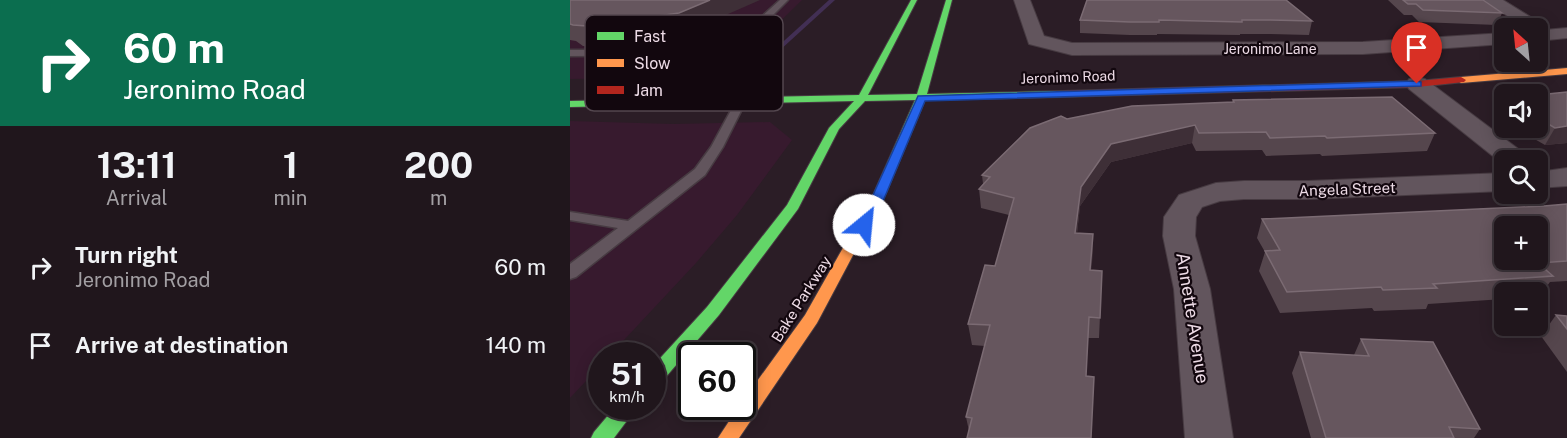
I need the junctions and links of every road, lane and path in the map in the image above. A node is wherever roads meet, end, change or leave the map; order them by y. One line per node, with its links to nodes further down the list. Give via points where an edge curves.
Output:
1 (784, 0): 6 (lane)
2 (914, 0): 16 (main road)
3 (949, 0): 15 (main road, Bake Parkway)
4 (1022, 0): 10 (street, Jeronimo Lane, via 1036,39 1086,50 1363,48)
5 (1492, 0): 7 (street)
6 (768, 15)
7 (1518, 18)
8 (1548, 32): 9 (street)
9 (1567, 33)
10 (1494, 40)
11 (570, 52): 12 (lane)
12 (585, 52)
13 (1567, 71): 14 (main road, Jeronimo Road)
14 (1417, 84): 15 (main road, Jeronimo Road); 21 (street)
15 (921, 98): 16 (main road, Jeronimo Road); 30 (main road, Bake Parkway, via 875,206 811,319)
16 (862, 99): 17 (main road, Jeronimo Road); 27 (main road, via 834,128 793,206 713,311)
17 (783, 100)
18 (570, 104): 19 (main road, Jeronimo Road)
19 (585, 104)
20 (735, 111): 25 (lane, via 713,156 700,172)
21 (1502, 150)
22 (1494, 182): 23 (street, Angela Street, via 1244,190 1216,192)
23 (1190, 201): 31 (street, Annette Avenue, via 1180,217 1179,236 1192,289)
24 (570, 216): 25 (lane)
25 (632, 226): 26 (lane)
26 (570, 273)
27 (666, 364)
28 (617, 420): 29 (main road)
29 (601, 438)
30 (728, 438)
31 (1209, 438)

